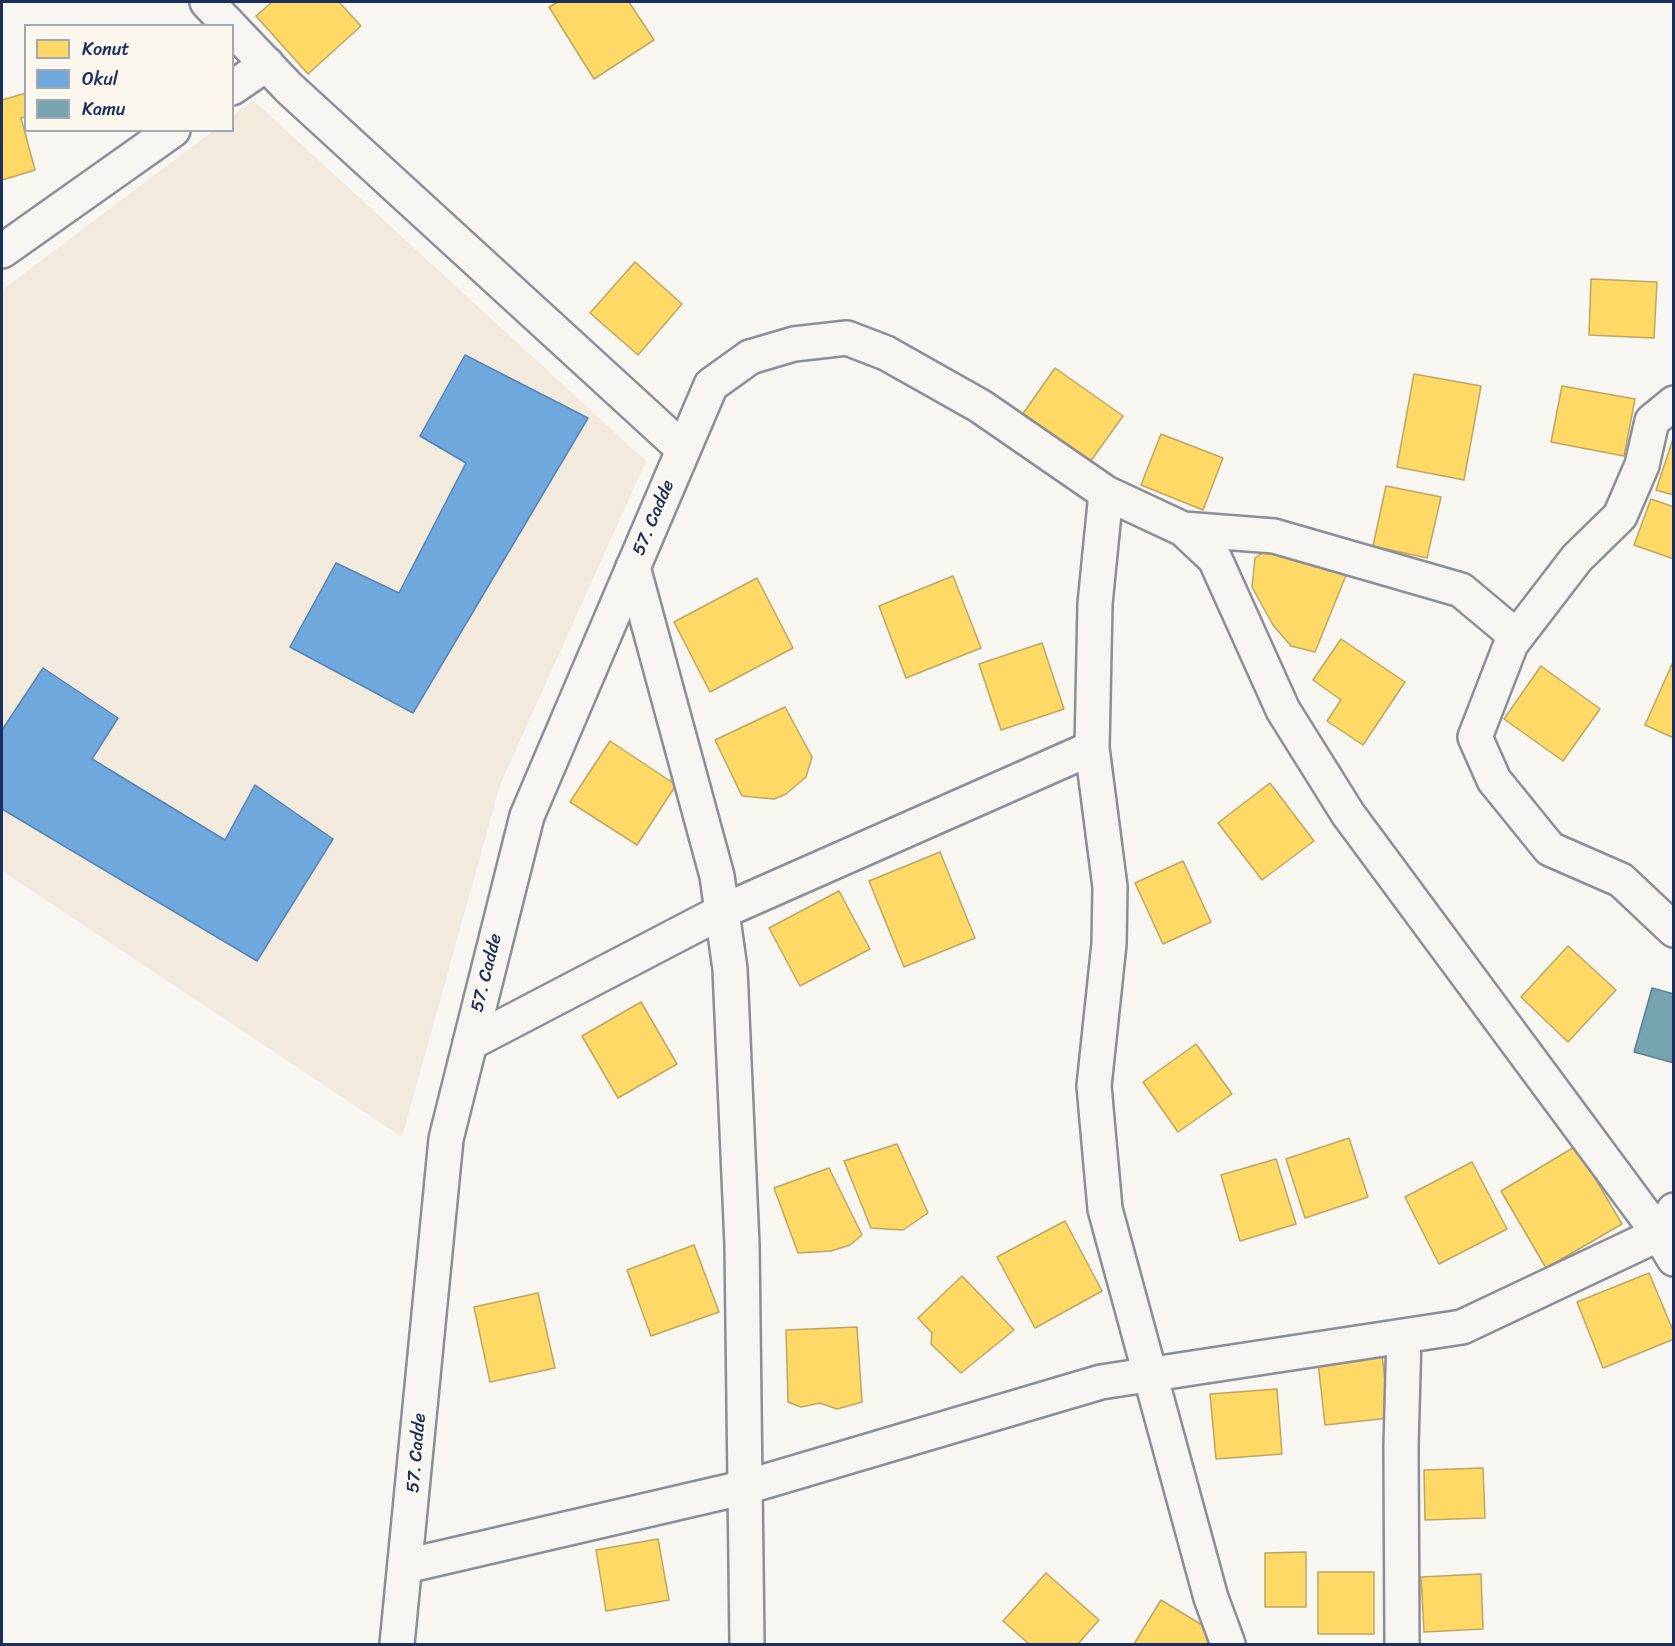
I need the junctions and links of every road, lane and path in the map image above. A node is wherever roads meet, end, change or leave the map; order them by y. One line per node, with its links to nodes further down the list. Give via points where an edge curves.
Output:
1 (207, 2): 2 (street)
2 (228, 24)
3 (234, 30): 4 (street)
4 (267, 64): 5 (street); 9 (street)
5 (234, 87)
6 (170, 132): 7 (street)
7 (2, 250)
8 (1674, 403): 13 (street, via 1652,421 1642,465 1620,516 1577,558)
9 (683, 449): 10 (street, 57. Cadde, via 711,385 750,357 794,344 847,338 876,349 981,406); 12 (street, 57. Cadde)
10 (1106, 493): 11 (street, 57. Cadde); 14 (street, via 1095,604)
11 (1183, 529): 13 (street, via 1274,537 1461,590); 18 (street, via 1215,559 1283,710 1348,814)
12 (633, 567): 15 (street, via 717,876); 17 (street, 57. Cadde, via 527,816)
13 (1516, 636): 16 (street, via 1475,737 1494,780 1550,849 1622,880)
14 (1092, 748): 15 (street); 20 (street, via 1110,887 1109,944 1094,1086 1104,1197)
15 (722, 912): 17 (street); 21 (street, via 730,969 742,1245)
16 (1674, 930)
17 (470, 1043): 22 (street, 57. Cadde, via 446,1139)
18 (1669, 1234): 19 (street, via 1462,1328)
19 (1404, 1336): 20 (street); 26 (street)
20 (1150, 1375): 21 (street, via 1101,1382); 25 (street, via 1211,1598)
21 (746, 1487): 22 (street); 24 (street)
22 (406, 1566): 23 (street, 57. Cadde)
23 (397, 1644)
24 (747, 1644)
25 (1228, 1644)
26 (1402, 1644)

